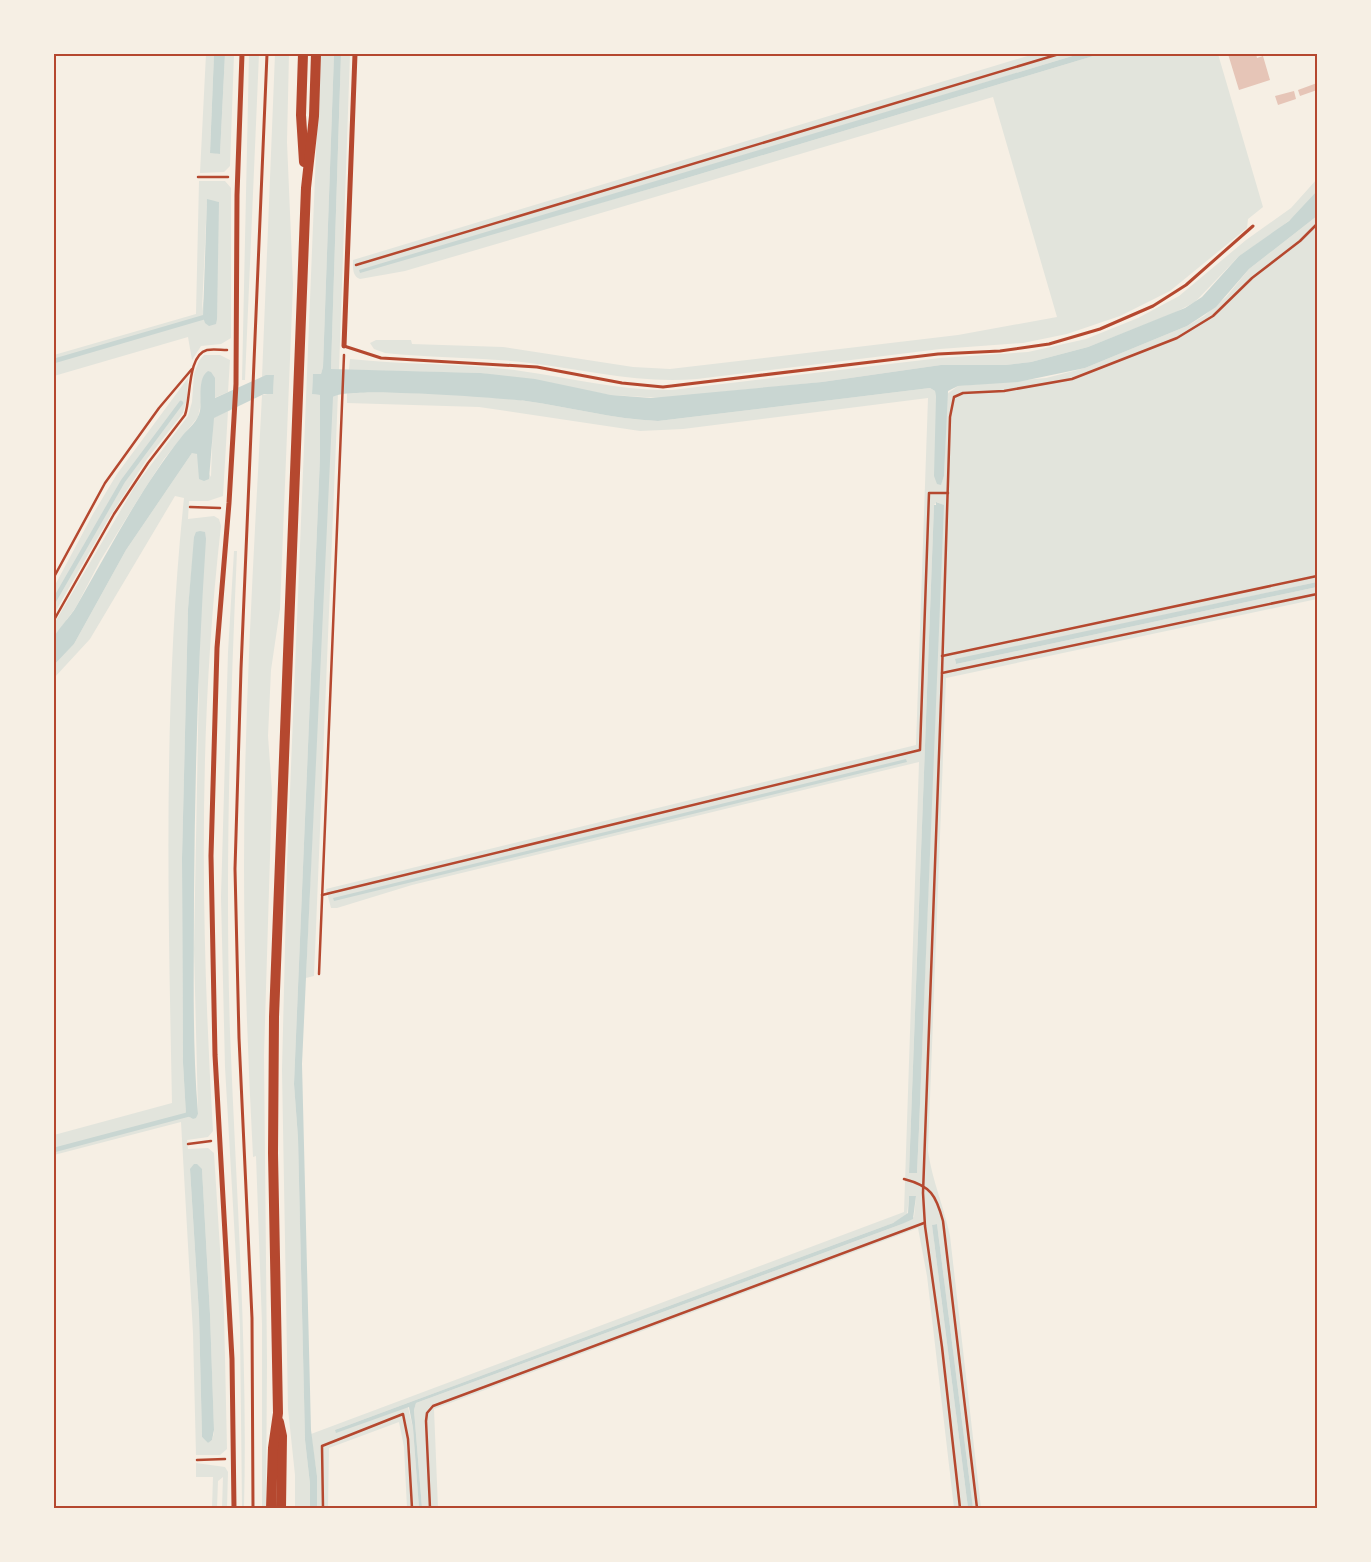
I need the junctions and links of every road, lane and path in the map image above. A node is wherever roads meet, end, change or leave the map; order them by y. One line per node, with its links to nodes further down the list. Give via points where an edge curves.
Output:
1 (242, 54): 8 (street)
2 (267, 54): 37 (lane, via 240,686 236,888 240,1066 252,1309)
3 (303, 54): 9 (main road, via 301,115)
4 (316, 54): 9 (main road, via 314,116)
5 (355, 54): 12 (street)
6 (1059, 54): 12 (path)
7 (198, 176): 8 (path)
8 (237, 177): 14 (street)
9 (306, 188): 33 (main road, via 274,1017)
10 (1317, 224): 17 (path, via 1212,316 1176,338 1072,378 1004,391 954,396)
11 (1253, 226): 13 (lane, via 1186,286 1153,306 1070,339 1029,348 938,354 678,386 646,386 537,367 381,358)
12 (347, 267): 13 (street)
13 (344, 346)
14 (237, 350): 16 (path, via 205,351); 19 (street)
15 (344, 362): 26 (path)
16 (193, 368): 21 (path, via 159,408 105,483); 23 (path, via 185,415 114,514)
17 (948, 493): 24 (path); 26 (path, via 929,493 920,750)
18 (190, 507): 19 (path)
19 (229, 508): 28 (street, via 218,648 211,856 213,1000)
20 (1317, 576): 24 (path)
21 (54, 577)
22 (1317, 594): 25 (path)
23 (54, 620)
24 (942, 656): 25 (path)
25 (942, 673): 31 (path)
26 (322, 895): 27 (path)
27 (319, 974)
28 (220, 1140): 29 (path); 34 (street, via 231,1332)
29 (188, 1144)
30 (904, 1179): 31 (path)
31 (923, 1184): 32 (path); 44 (path, via 935,1199 944,1227)
32 (925, 1223): 42 (path, via 434,1406 427,1413 426,1421); 43 (path)
33 (278, 1413): 38 (main road); 39 (main road, via 282,1436)
34 (234, 1459): 35 (path); 36 (street)
35 (197, 1460)
36 (234, 1508)
37 (253, 1508)
38 (271, 1508)
39 (281, 1508)
40 (323, 1508): 41 (path, via 322,1446 403,1414 408,1439)
41 (412, 1508)
42 (430, 1508)
43 (960, 1508)
44 (978, 1508)

